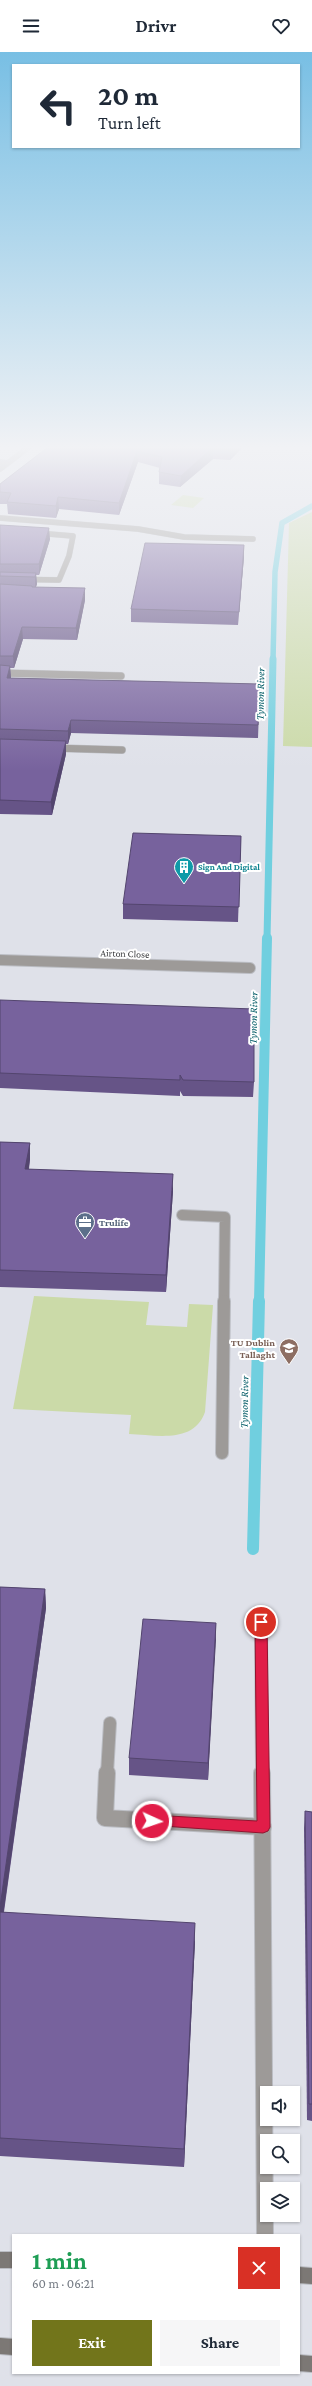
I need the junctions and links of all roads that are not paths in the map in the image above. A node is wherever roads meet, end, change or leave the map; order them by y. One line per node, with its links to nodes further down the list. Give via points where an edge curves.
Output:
1 (70, 553): 2 (street, via 59,580)
2 (0, 579)
3 (0, 673): 4 (street)
4 (121, 676)
5 (46, 748): 6 (street)
6 (122, 750)
7 (0, 960): 8 (street, Airton Close)
8 (250, 968)
9 (182, 1215): 10 (street, via 225,1217)
10 (222, 1454)
11 (261, 1622): 13 (street)
12 (110, 1723): 13 (street, via 105,1818)
13 (263, 1827): 14 (street)
14 (265, 2234)
15 (0, 2260): 16 (main road)
16 (12, 2260)
17 (300, 2275): 18 (main road)
18 (312, 2276)
19 (0, 2346): 20 (main road)
20 (12, 2347)
21 (300, 2363): 22 (main road)
22 (312, 2364)

